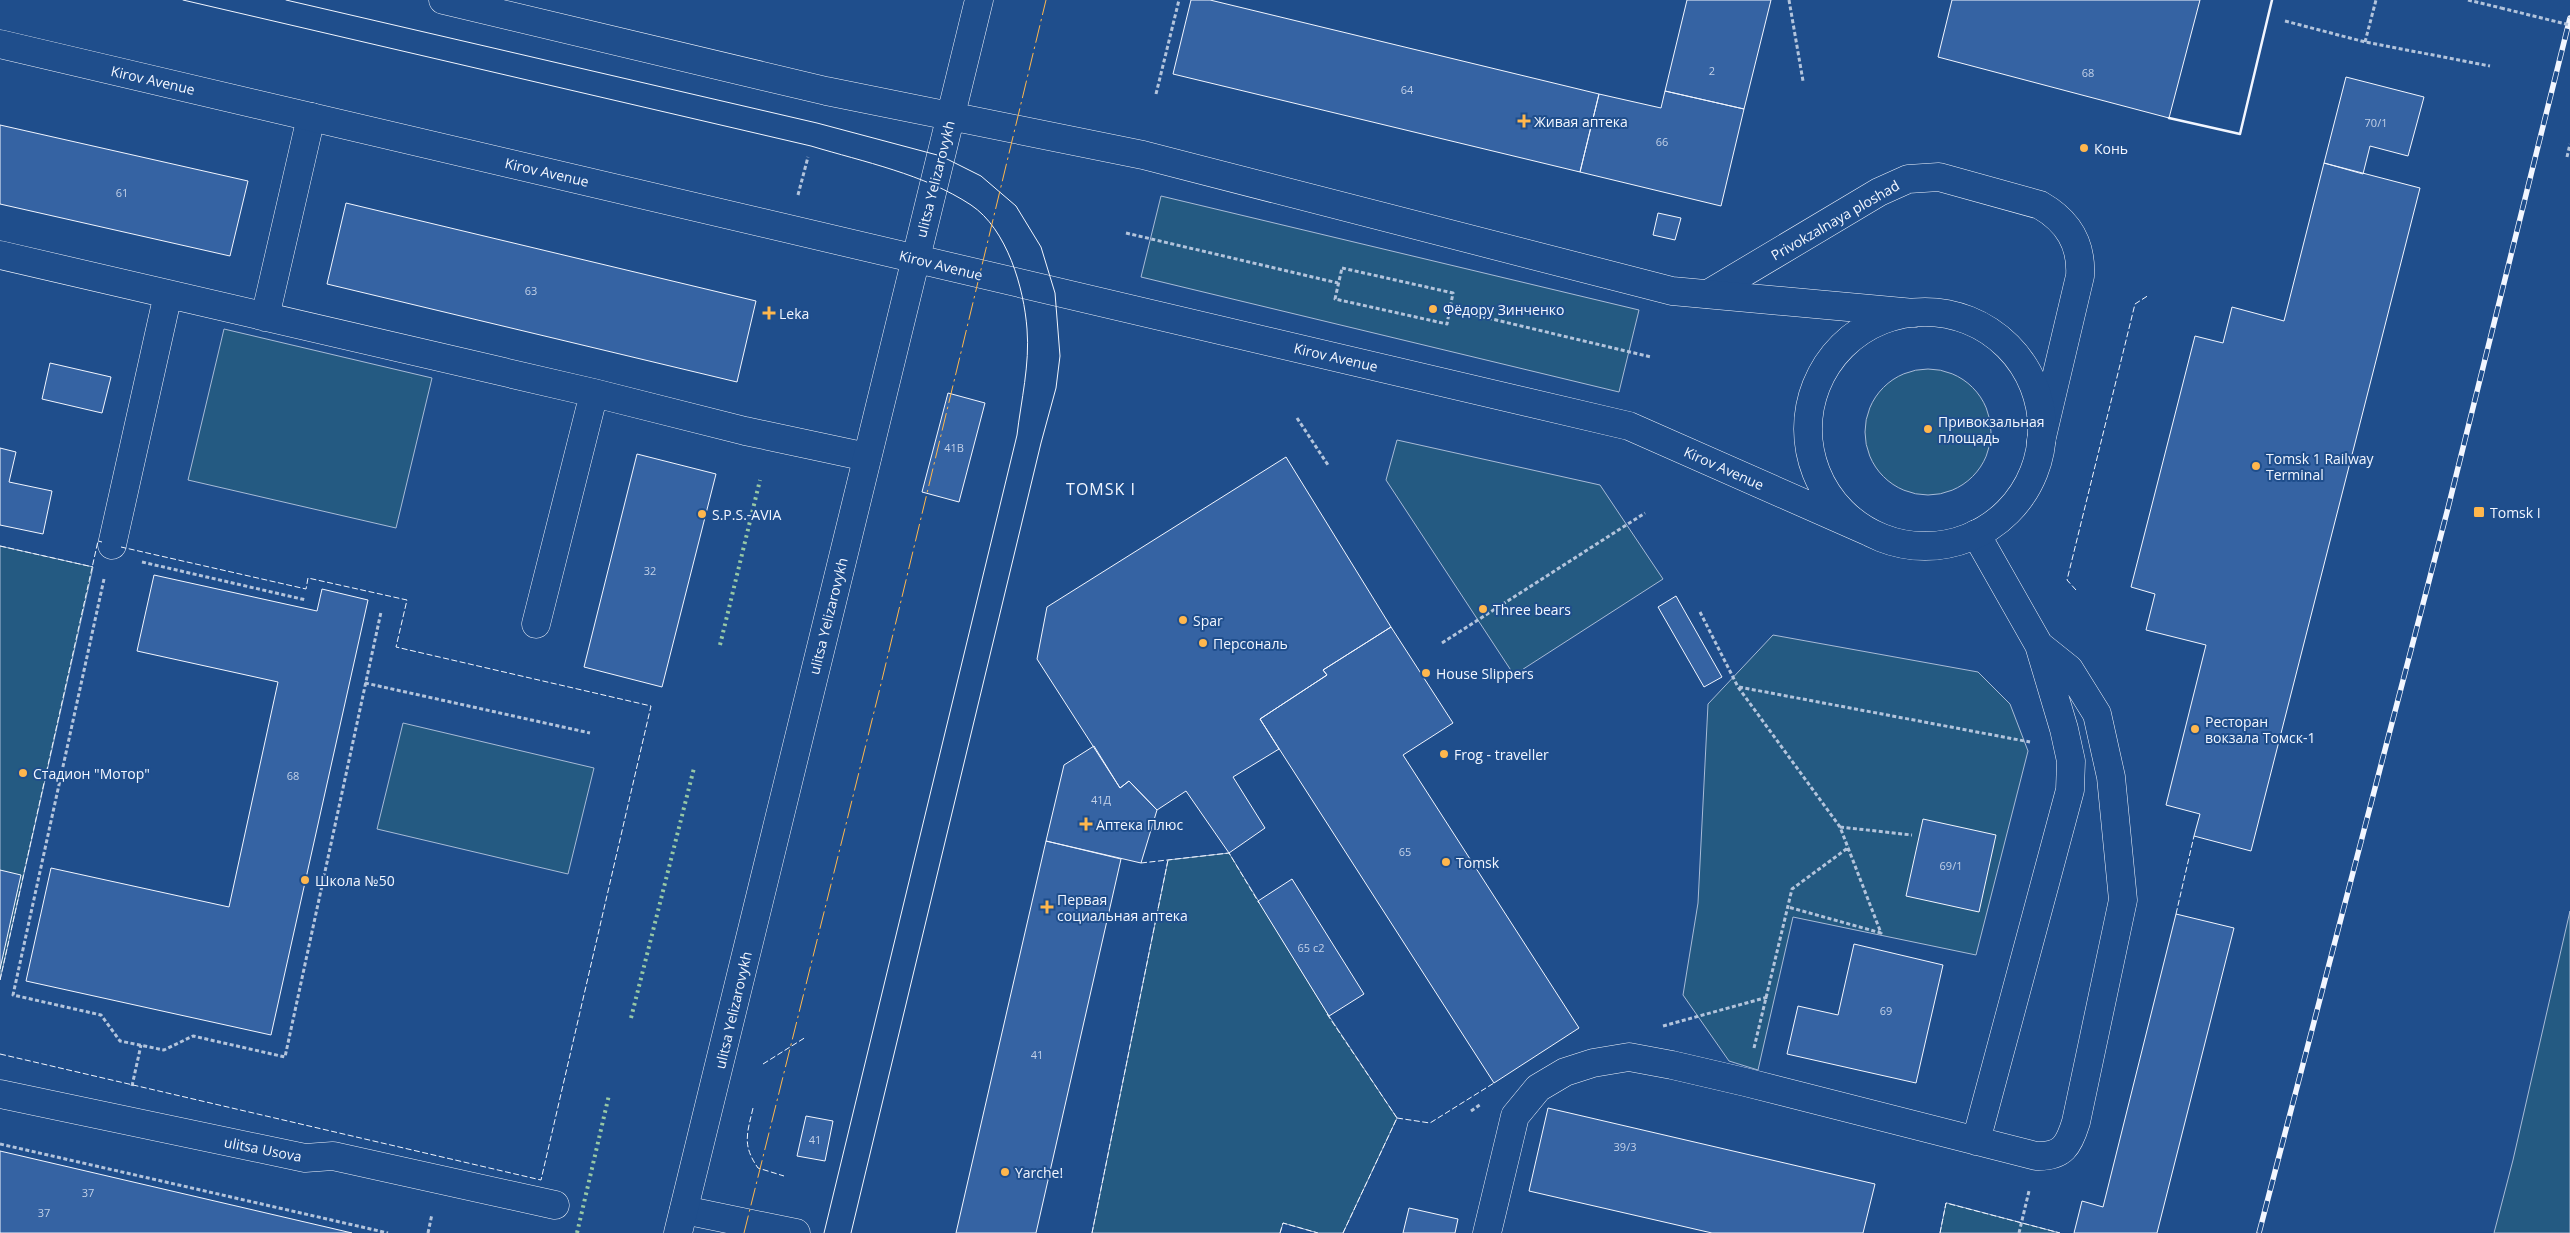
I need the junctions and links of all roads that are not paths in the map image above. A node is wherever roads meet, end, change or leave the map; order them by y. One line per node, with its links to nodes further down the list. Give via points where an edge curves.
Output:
1 (443, 0): 4 (main road, via 826,91)
2 (979, 0): 4 (main road, ulitsa Yelizarovykh)
3 (0, 44): 5 (main road, Kirov Avenue)
4 (951, 115): 7 (main road, ulitsa Yelizarovykh); 9 (main road, via 1143,155 1672,292)
5 (311, 117): 7 (main road, Kirov Avenue); 11 (main road)
6 (0, 255): 8 (main road)
7 (916, 259): 14 (main road, ulitsa Yelizarovykh); 15 (main road, Kirov Avenue, via 1629,426)
8 (168, 294): 11 (main road); 17 (main road)
9 (1708, 294): 10 (main road); 13 (main road, Privokzalnaya ploshad, via 1879,192 1908,179 1939,177 2040,205 2068,227 2079,251 2080,264 2080,276)
10 (1914, 313): 13 (main road, Privokzalnaya ploshad, via 1944,314 1971,322 1997,337 2012,351 2032,383 2040,412); 15 (main road, Privokzalnaya ploshad, via 1878,322 1854,336 1835,354 1820,376 1810,405 1810,453 1824,490 1838,508)
11 (265, 316): 12 (main road)
12 (594, 393): 14 (main road, via 745,431); 18 (main road)
13 (2041, 441): 16 (main road, Privokzalnaya ploshad, via 2034,470 2021,496 2008,512)
14 (867, 457): 23 (main road, ulitsa Yelizarovykh)
15 (1867, 531): 16 (main road, Privokzalnaya ploshad, via 1902,544 1921,546 1958,542)
16 (1976, 534): 19 (main road)
17 (111, 550)
18 (536, 624)
19 (2039, 645): 21 (main road, via 2071,761 2070,790); 21 (main road, via 2069,669 2096,714 2111,777 2123,900 2071,1138 2062,1150 2050,1157)
20 (0, 1094): 22 (main road, ulitsa Usova, via 305,1158 333,1156)
21 (1976, 1141): 25 (main road, via 1672,1064 1629,1057 1593,1063 1564,1072 1538,1088 1515,1116)
22 (555, 1205)
23 (681, 1221): 24 (main road)
24 (796, 1233)
25 (1487, 1233)

